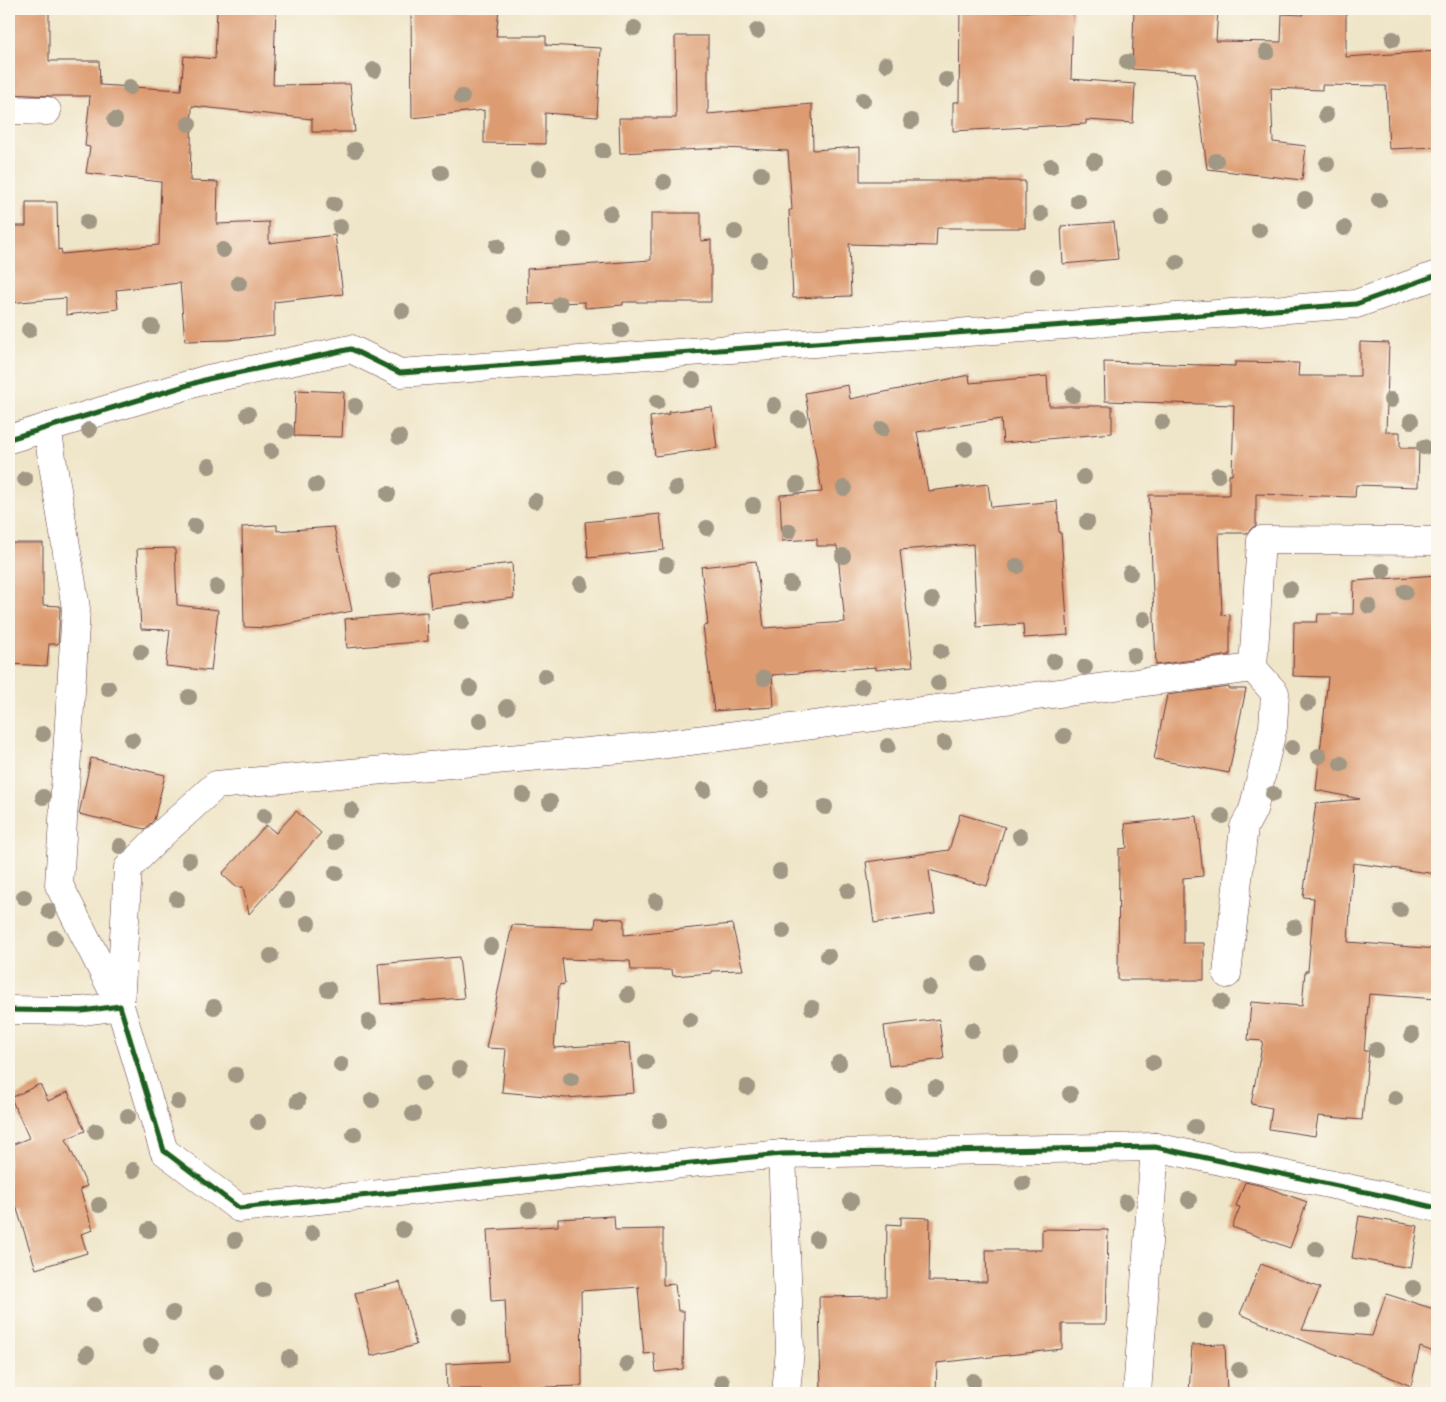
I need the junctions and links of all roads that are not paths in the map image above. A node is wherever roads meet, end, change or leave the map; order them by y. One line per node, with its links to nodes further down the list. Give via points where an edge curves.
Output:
1 (9, 110): 2 (street)
2 (48, 111)
3 (1437, 275): 4 (street, via 1356,304 400,373 351,349 208,378)
4 (47, 427): 5 (street); 9 (street, via 76,609 59,885)
5 (9, 439)
6 (1437, 541): 7 (street, via 1261,540)
7 (1254, 668): 8 (street, via 1275,693 1273,727 1254,810 1244,827); 9 (street, via 643,747 216,785 128,868)
8 (1227, 974)
9 (120, 1006): 10 (street, via 82,1011); 12 (street, via 164,1151 239,1208)
10 (9, 1010)
11 (1155, 1147): 12 (street); 13 (street); 15 (street)
12 (782, 1154): 14 (street, via 790,1349)
13 (1437, 1208)
14 (786, 1393)
15 (1137, 1393)

